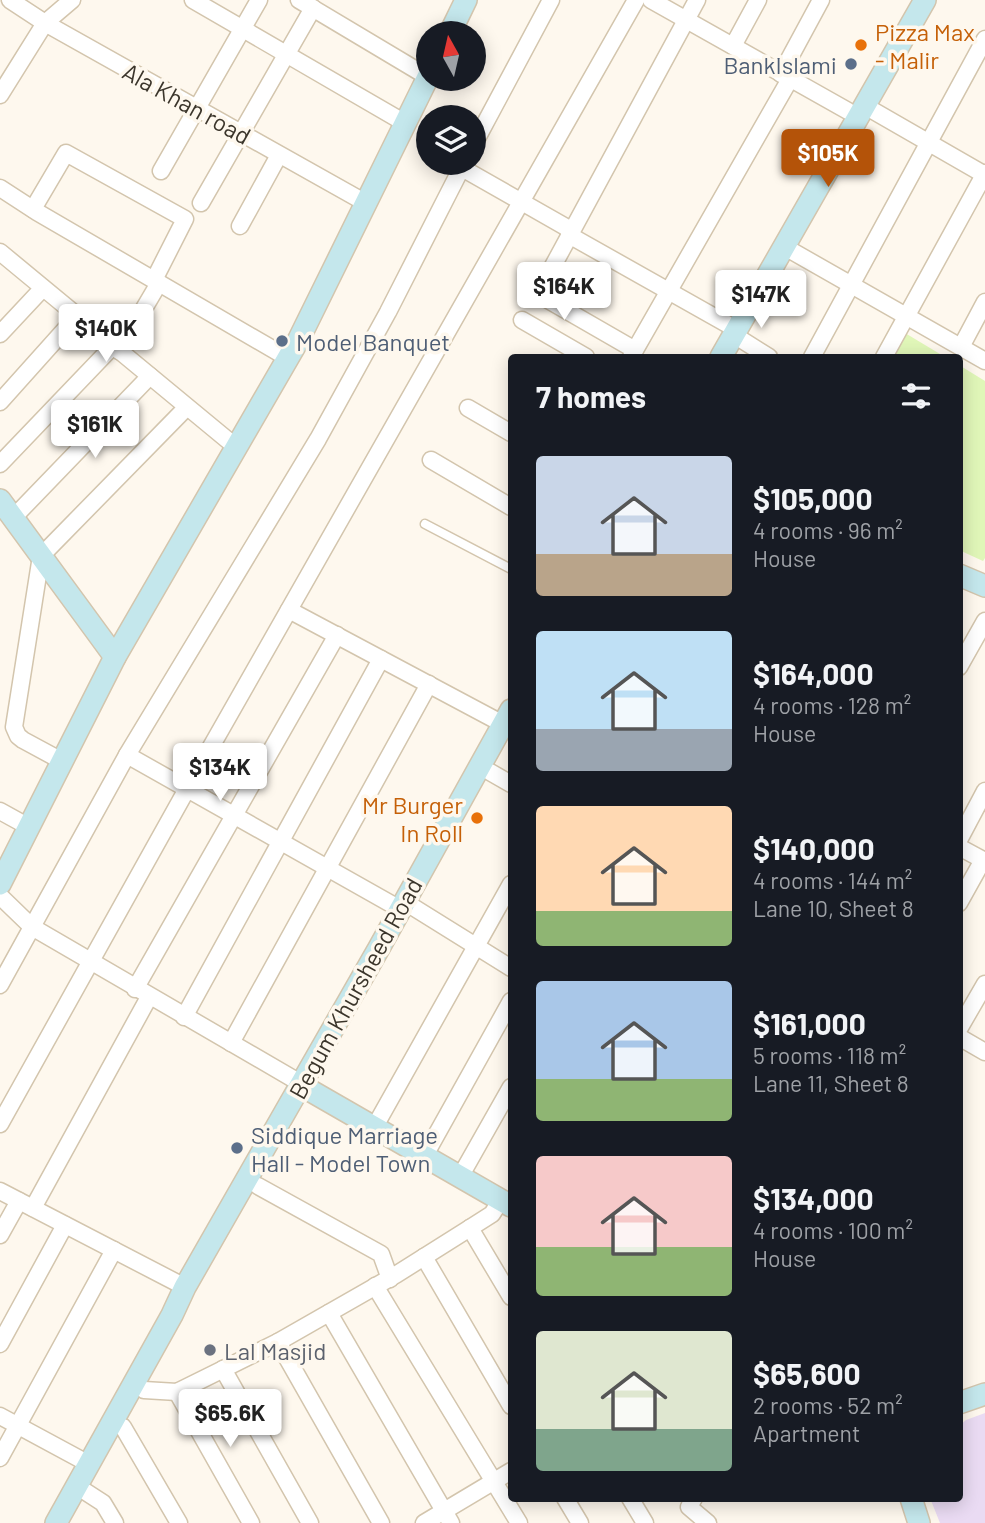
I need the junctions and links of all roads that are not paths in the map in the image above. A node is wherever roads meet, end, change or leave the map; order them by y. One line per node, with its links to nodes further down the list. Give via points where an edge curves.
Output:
1 (10, 0): 17 (street, Ala Khan road)
2 (72, 0): 17 (street)
3 (193, 0): 18 (street)
4 (259, 0): 18 (street)
5 (551, 0): 28 (street)
6 (636, 0): 38 (street)
7 (651, 0): 15 (street)
8 (697, 0): 15 (street)
9 (758, 0): 20 (street)
10 (821, 0): 23 (street)
11 (911, 0): 27 (main road)
12 (925, 0): 27 (main road)
13 (303, 2): 21 (street); 22 (street)
14 (461, 2): 16 (main road)
15 (686, 20): 20 (street); 43 (street)
16 (454, 21)
17 (45, 23): 25 (street); 26 (street, Ala Khan road)
18 (243, 29): 21 (street); 26 (street)
19 (985, 38): 31 (street)
20 (733, 46): 23 (street)
21 (286, 54): 29 (street); 30 (street)
22 (416, 69)
23 (786, 76): 27 (street); 49 (street)
24 (421, 91): 29 (main road)
25 (0, 95)
26 (197, 109): 30 (street, Ala Khan road); 33 (street)
27 (856, 109): 31 (street); 44 (main road); 54 (main road)
28 (486, 121)
29 (405, 123): 40 (main road)
30 (241, 133): 32 (street, Ala Khan road); 39 (street)
31 (928, 142): 34 (street); 47 (street)
32 (279, 155): 40 (street, Ala Khan road); 42 (street)
33 (161, 171)
34 (985, 174): 51 (street)
35 (458, 175): 90 (street, via 318,439)
36 (479, 175): 38 (street)
37 (0, 188): 41 (street)
38 (522, 201): 43 (street); 82 (street)
39 (201, 202)
40 (366, 203): 65 (main road)
41 (33, 209): 46 (street); 46 (street, via 66,153 185,219)
42 (240, 226)
43 (570, 233): 49 (street); 59 (street, via 541,286 542,297)
44 (783, 246): 47 (street); 54 (main road)
45 (3, 260): 48 (street)
46 (156, 281): 57 (street); 65 (street)
47 (851, 284): 51 (street); 63 (street)
48 (43, 288): 52 (street); 55 (street)
49 (668, 291): 54 (street); 59 (street)
50 (985, 302): 56 (street)
51 (906, 315): 56 (street); 64 (street)
52 (77, 316): 57 (street); 68 (street)
53 (523, 320): 58 (street)
54 (730, 330): 60 (main road); 61 (main road); 62 (street)
55 (0, 334)
56 (961, 347): 66 (street)
57 (116, 348): 67 (street); 74 (street)
58 (581, 354)
59 (633, 354)
60 (710, 354)
61 (722, 354)
62 (765, 354)
63 (814, 354)
64 (886, 354)
65 (288, 358): 72 (main road)
66 (985, 361)
67 (150, 376): 69 (street); 76 (street)
68 (0, 402)
69 (187, 407): 72 (street); 78 (street)
70 (468, 408): 71 (street)
71 (508, 431)
72 (236, 447): 85 (main road)
73 (431, 460): 75 (street)
74 (0, 464)
75 (508, 505)
76 (4, 510): 78 (main road)
77 (425, 524): 79 (lane)
78 (41, 556): 85 (main road); 91 (street, via 14,727 23,740)
79 (508, 567)
80 (963, 577): 81 (main road)
81 (985, 586)
82 (289, 610): 84 (street); 94 (street)
83 (985, 621): 87 (street)
84 (337, 635): 86 (street); 97 (street)
85 (115, 657): 91 (main road)
86 (381, 659): 88 (street); 101 (street)
87 (963, 660)
88 (429, 684): 89 (street); 104 (street)
89 (508, 723): 92 (main road, Begum Khursheed Road); 100 (main road, Begum Khursheed Road)
90 (127, 755): 94 (street); 110 (street)
91 (62, 761): 98 (main road)
92 (490, 772): 93 (street); 100 (main road, Begum Khursheed Road)
93 (508, 782)
94 (187, 789): 97 (street); 112 (street)
95 (985, 791): 99 (street)
96 (0, 811): 98 (street)
97 (234, 816): 101 (street); 116 (street)
98 (29, 827): 105 (main road)
99 (963, 832)
100 (446, 839): 109 (main road, Begum Khursheed Road)
101 (280, 842): 104 (street); 118 (street)
102 (963, 849): 103 (street)
103 (984, 861): 108 (street)
104 (327, 868): 109 (street); 121 (street)
105 (0, 884)
106 (508, 889): 111 (street)
107 (0, 896): 110 (street)
108 (963, 897)
109 (407, 908): 111 (street); 123 (main road, Begum Khursheed Road)
110 (32, 928): 112 (street); 115 (street)
111 (476, 946): 113 (street); 126 (street)
112 (90, 962): 116 (street); 125 (street)
113 (508, 966)
114 (985, 984): 119 (street)
115 (0, 985)
116 (142, 993): 118 (street); 132 (street)
117 (508, 1006): 127 (street)
118 (184, 1017): 121 (street)
119 (963, 1022)
120 (963, 1039): 122 (street)
121 (231, 1044): 123 (street)
122 (985, 1052)
123 (307, 1088): 126 (main road); 129 (main road, Begum Khursheed Road); 139 (main road, Begum Khursheed Road)
124 (508, 1092): 128 (street)
125 (0, 1124)
126 (374, 1128): 127 (main road)
127 (424, 1157): 128 (main road)
128 (460, 1177): 131 (main road)
129 (258, 1186): 138 (street, via 381,1254); 145 (main road, Begum Khursheed Road)
130 (0, 1191): 132 (street)
131 (506, 1203): 134 (street)
132 (26, 1205): 133 (street); 135 (street)
133 (65, 1225): 136 (street); 143 (street)
134 (470, 1228): 137 (street); 140 (street)
135 (0, 1235)
136 (114, 1250): 139 (street); 151 (street)
137 (424, 1257): 138 (street); 148 (street)
138 (382, 1282): 141 (street); 156 (street)
139 (185, 1287): 154 (main road, Begum Khursheed Road)
140 (508, 1292)
141 (329, 1313): 142 (street); 162 (street)
142 (278, 1342): 144 (street); 169 (street)
143 (0, 1344)
144 (223, 1369): 146 (street); 168 (street)
145 (144, 1390): 146 (street); 152 (main road, Begum Khursheed Road)
146 (177, 1392): 167 (street)
147 (985, 1394): 149 (main road)
148 (508, 1401)
149 (963, 1402)
150 (0, 1416): 151 (street)
151 (17, 1426): 153 (street); 154 (street)
152 (123, 1427): 157 (main road, Begum Khursheed Road); 166 (street)
153 (0, 1458)
154 (89, 1464): 163 (main road, Begum Khursheed Road)
155 (508, 1473): 156 (street)
156 (494, 1481): 162 (street); 171 (street)
157 (86, 1492): 164 (main road, Begum Khursheed Road); 165 (street, via 103,1503)
158 (567, 1502): 172 (street)
159 (632, 1502): 173 (street)
160 (692, 1502): 174 (street, via 689,1507)
161 (912, 1502): 175 (main road)
162 (447, 1517): 170 (street)
163 (56, 1523)
164 (69, 1523)
165 (115, 1523)
166 (179, 1523)
167 (251, 1523)
168 (310, 1523)
169 (382, 1523)
170 (424, 1523)
171 (519, 1523)
172 (580, 1523)
173 (645, 1523)
174 (708, 1523)
175 (919, 1523)

